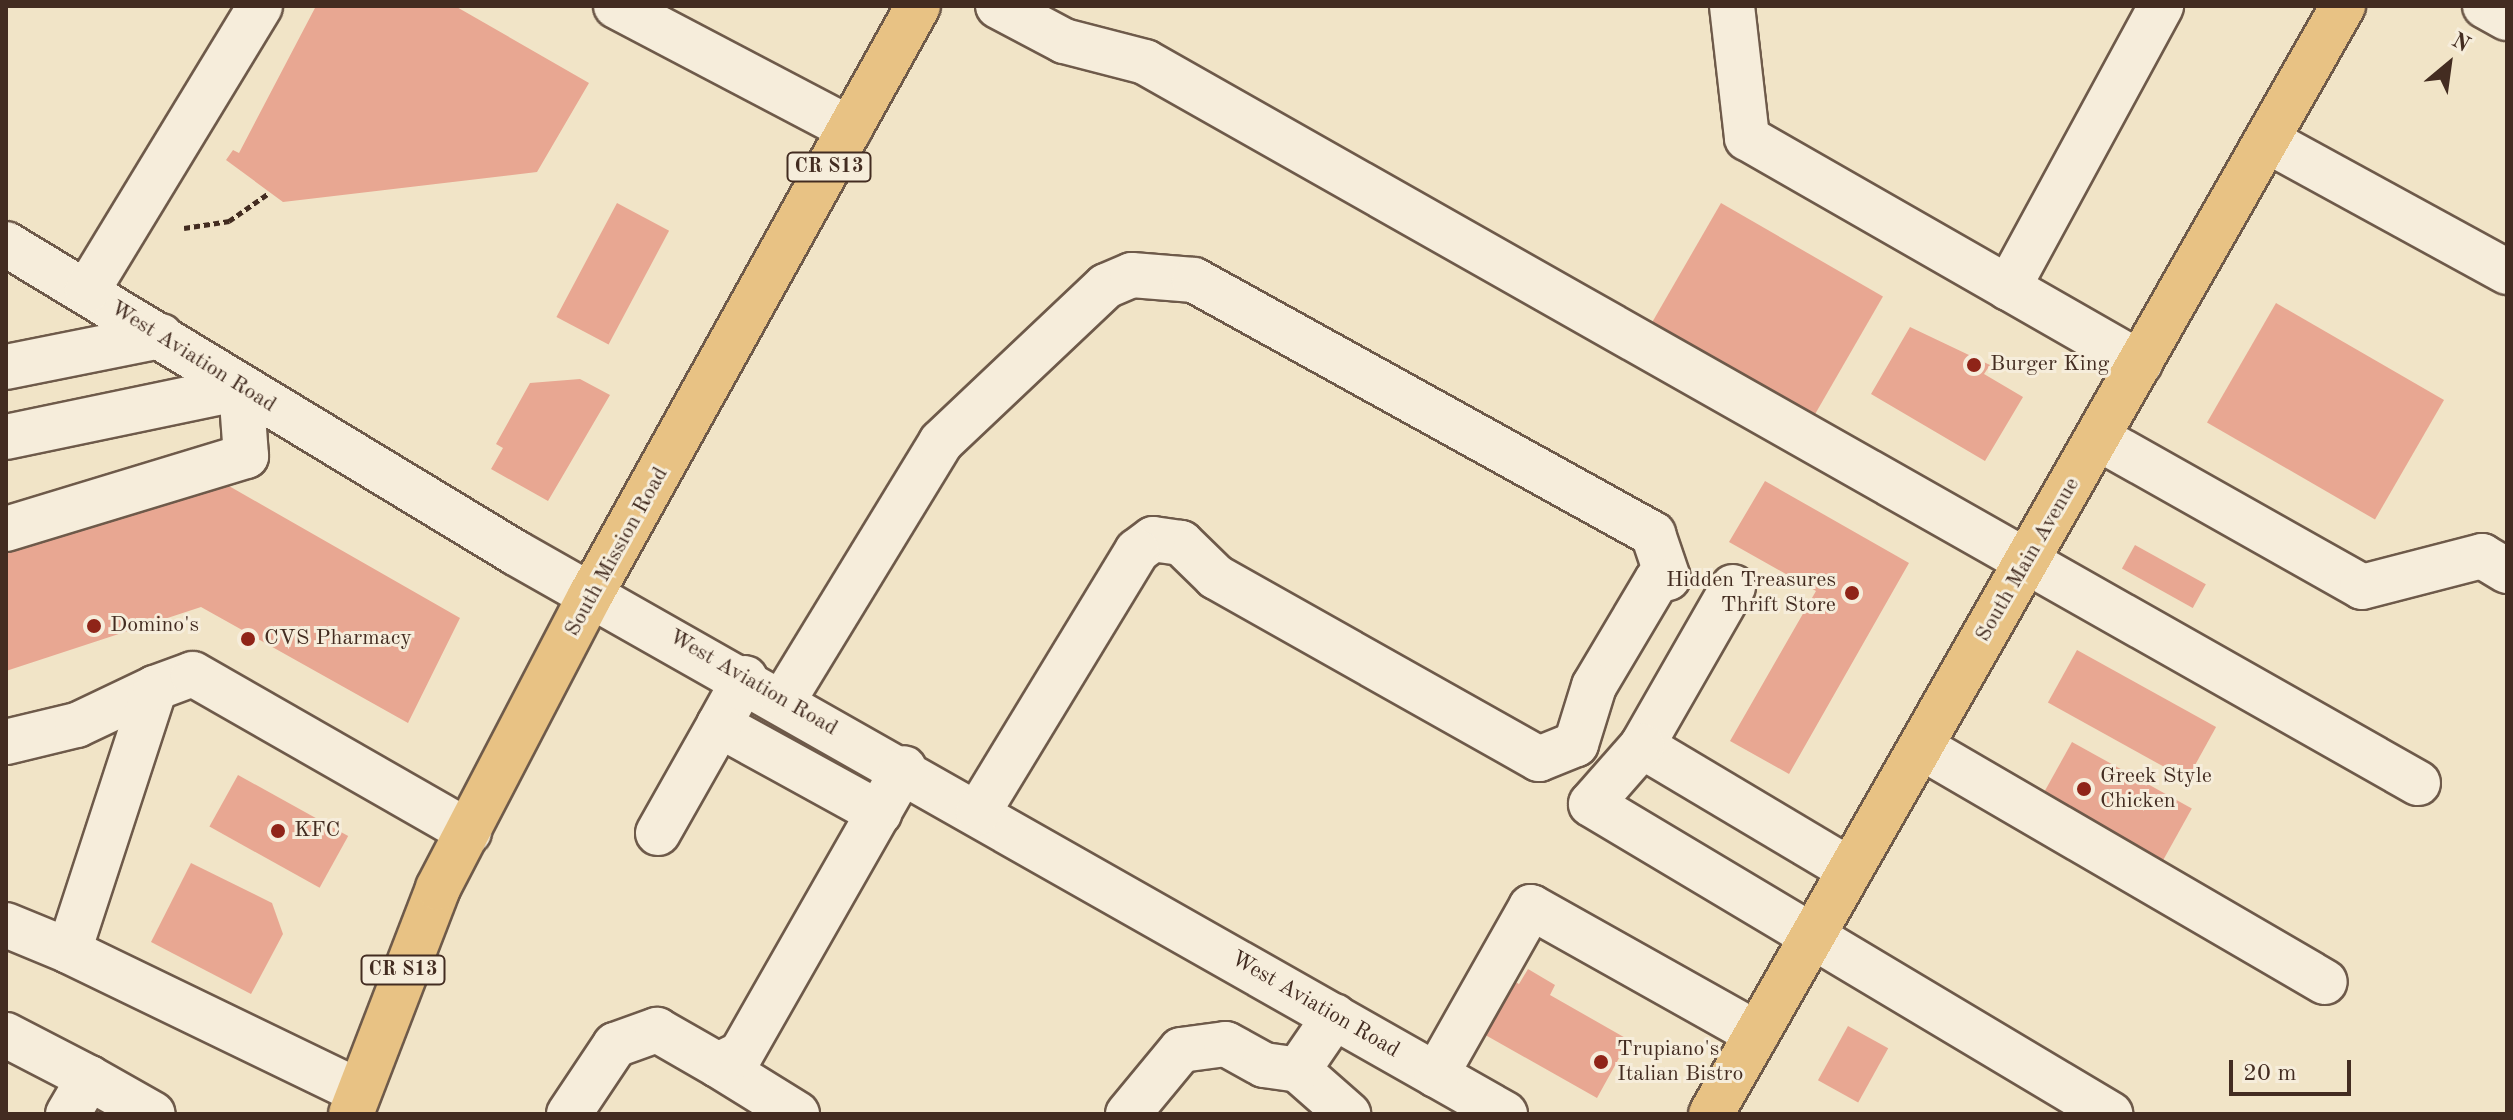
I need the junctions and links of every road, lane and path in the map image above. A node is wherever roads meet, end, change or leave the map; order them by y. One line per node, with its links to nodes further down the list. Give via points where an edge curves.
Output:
1 (260, 6): 18 (street)
2 (616, 6): 10 (street)
3 (918, 6): 10 (main road, South Mission Road / CR S13)
4 (998, 6): 26 (street, via 1064,41 1145,62)
5 (1732, 6): 17 (street, via 1747,138)
6 (2161, 6): 17 (street)
7 (2343, 6): 11 (main road, South Main Avenue)
8 (2485, 6): 9 (street)
9 (2507, 18)
10 (850, 129): 29 (main road, South Mission Road / CR S13)
11 (2268, 141): 16 (street); 21 (main road, South Main Avenue)
12 (269, 193): 13 (path, via 229,221)
13 (184, 228)
14 (6, 244): 15 (street); 18 (street, West Aviation Road)
15 (6, 251)
16 (2507, 272)
17 (2008, 288): 21 (street)
18 (87, 291): 19 (street, West Aviation Road)
19 (161, 336): 20 (street); 22 (street, West Aviation Road)
20 (7, 358)
21 (2140, 363): 24 (main road, South Main Avenue)
22 (241, 388): 23 (street); 25 (street, via 246,456); 29 (street, West Aviation Road)
23 (6, 437)
24 (2098, 438): 26 (main road, South Main Avenue); 27 (street, via 2362,587 2482,556)
25 (6, 529)
26 (2027, 562): 36 (main road, South Main Avenue); 39 (street)
27 (2507, 571)
28 (1733, 587): 35 (street)
29 (590, 596): 30 (street, West Aviation Road); 43 (main road, South Mission Road / CR S13)
30 (745, 678): 32 (street, West Aviation Road); 33 (street)
31 (155, 688): 34 (street, via 77,725); 43 (street, via 193,674); 48 (street)
32 (783, 701): 37 (street, via 941,442 1106,286 1132,275 1194,280 1653,534 1668,578 1657,580 1594,686 1576,744); 38 (street, West Aviation Road)
33 (719, 725): 42 (street); 44 (street)
34 (6, 742)
35 (1642, 746): 40 (street); 45 (street)
36 (1921, 747): 45 (main road, South Main Avenue); 49 (street)
37 (1539, 759): 40 (street); 41 (street, via 1216,577 1181,543 1153,539 1137,551)
38 (904, 768): 41 (street, West Aviation Road); 42 (street)
39 (2418, 783)
40 (1591, 804): 47 (street)
41 (978, 812): 50 (street, West Aviation Road)
42 (879, 813): 53 (street, via 759,1033)
43 (469, 832): 57 (main road, South Mission Road / CR S13, via 412,946)
44 (658, 833)
45 (1850, 870): 47 (main road, South Main Avenue)
46 (6, 925): 48 (street)
47 (1810, 941): 51 (main road, South Main Avenue); 65 (street)
48 (69, 951): 57 (street)
49 (2325, 982)
50 (1335, 1016): 54 (street); 55 (street, West Aviation Road)
51 (1757, 1034): 55 (street, via 1531,907); 64 (main road, South Main Avenue)
52 (6, 1035): 56 (street)
53 (718, 1065): 58 (street); 60 (street, via 657,1030 615,1045)
54 (1298, 1070): 61 (street, via 1264,1065 1226,1044 1181,1050); 62 (street)
55 (1436, 1075): 63 (street, West Aviation Road)
56 (78, 1096): 59 (street)
57 (355, 1103)
58 (774, 1108)
59 (153, 1114)
60 (569, 1114)
61 (1128, 1114)
62 (1348, 1114)
63 (1505, 1114)
64 (1711, 1114)
65 (2110, 1114)

